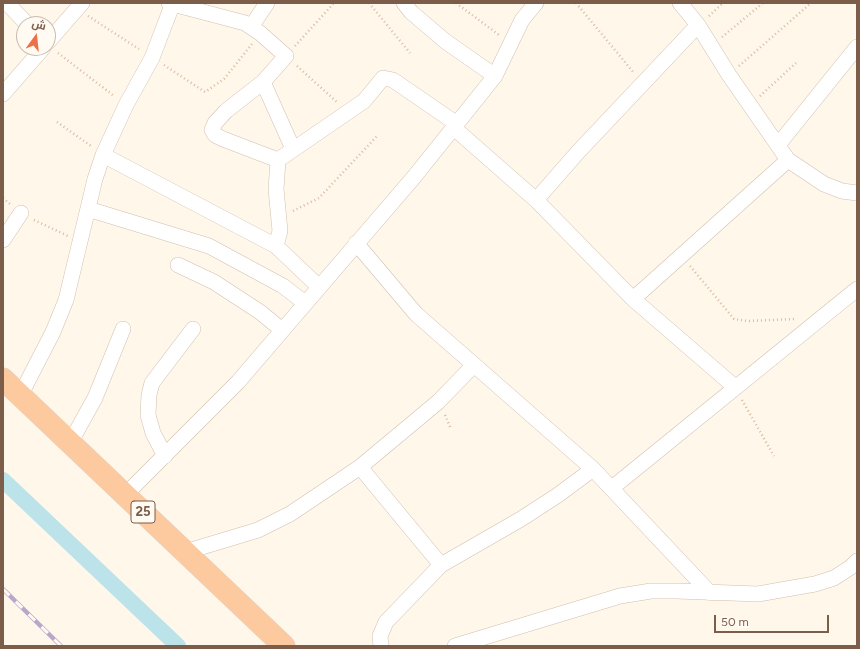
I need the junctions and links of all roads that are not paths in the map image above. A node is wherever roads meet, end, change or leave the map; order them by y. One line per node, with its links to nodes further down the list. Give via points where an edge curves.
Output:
1 (7, 3): 8 (street)
2 (172, 3): 10 (street, via 212,16 240,21); 20 (street, via 152,58 126,105)
3 (267, 3): 10 (street)
4 (404, 3): 14 (street, via 445,41)
5 (536, 3): 14 (street, via 522,20)
6 (680, 3): 9 (street)
7 (79, 6): 11 (street)
8 (19, 16)
9 (698, 25): 18 (street); 24 (street)
10 (256, 30): 15 (street, via 286,56)
11 (56, 36)
12 (857, 47): 18 (street)
13 (39, 56): 16 (street)
14 (495, 76): 17 (street)
15 (263, 82): 19 (street); 21 (street, via 226,111 215,123 212,132 244,149)
16 (5, 88)
17 (455, 126): 19 (street, via 393,80 385,77 364,101); 24 (street); 28 (street)
18 (778, 145): 22 (street)
19 (293, 149): 21 (street)
20 (103, 155): 25 (street); 29 (street)
21 (278, 160): 29 (street, via 276,189 280,231)
22 (788, 160): 23 (street, via 824,184 842,191); 33 (street)
23 (857, 193)
24 (536, 200): 33 (street)
25 (88, 209): 34 (street, via 208,246 283,286); 41 (street, via 66,300 54,332)
26 (21, 213): 27 (street)
27 (3, 240)
28 (356, 243): 31 (street); 38 (street, via 416,314)
29 (276, 246): 31 (street)
30 (178, 265): 37 (street, via 214,282 260,312)
31 (319, 287): 34 (street)
32 (857, 289): 40 (street)
33 (633, 299): 40 (street)
34 (305, 303): 37 (street)
35 (123, 329): 42 (street, via 95,398)
36 (193, 329): 43 (street, via 152,383 149,395 153,433)
37 (282, 330): 43 (street, via 238,382)
38 (473, 366): 44 (street, via 438,402); 45 (street)
39 (3, 379): 41 (highway, 25)
40 (735, 387): 46 (street)
41 (20, 396): 42 (highway, 25)
42 (70, 443): 47 (highway, 25)
43 (165, 456): 47 (street)
44 (360, 467): 48 (street, via 290,514 258,530); 50 (street)
45 (593, 469): 46 (street); 50 (street, via 527,515)
46 (612, 488): 51 (street)
47 (125, 495): 48 (highway, 25)
48 (185, 552): 52 (highway, 25)
49 (857, 560): 51 (street, via 834,578 815,584 758,594)
50 (441, 565): 53 (street, via 386,622 380,636)
51 (710, 593): 54 (street, via 651,591 620,596)
52 (284, 646)
53 (381, 646)
54 (455, 646)

